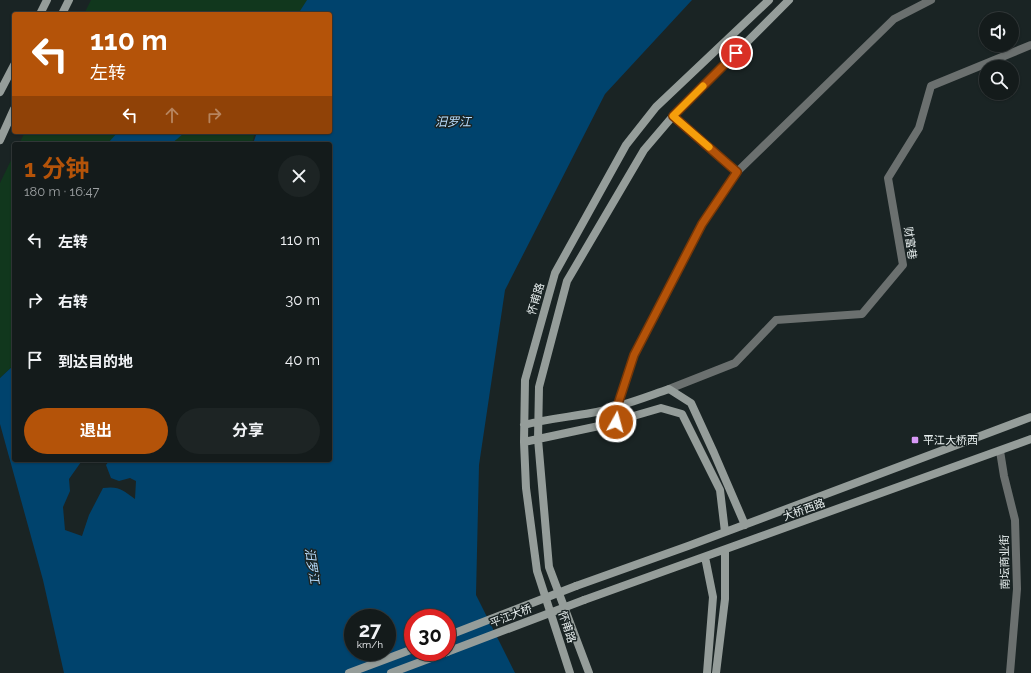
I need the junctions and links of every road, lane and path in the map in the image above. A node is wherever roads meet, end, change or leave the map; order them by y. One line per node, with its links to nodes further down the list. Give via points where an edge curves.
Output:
1 (47, 0): 6 (main road)
2 (69, 0): 7 (main road)
3 (770, 0): 20 (main road, 怀甫路, via 656,107 626,145 555,273 525,380)
4 (789, 0): 12 (main road)
5 (931, 0): 14 (street, via 894,19)
6 (41, 12)
7 (63, 12)
8 (1031, 45): 15 (street, 财富巷, via 931,86 919,128 888,178 903,264 862,314 776,320 735,363)
9 (12, 69): 10 (main road)
10 (0, 92)
11 (12, 113): 13 (main road)
12 (673, 116): 14 (street); 18 (main road, via 644,150 567,281 539,388)
13 (0, 140)
14 (737, 172): 16 (street, via 702,224 634,355)
15 (669, 389): 16 (main road); 25 (main road, via 691,404)
16 (617, 407): 18 (main road); 19 (street)
17 (1031, 417): 25 (main road)
18 (538, 421): 20 (main road); 21 (main road)
19 (616, 422): 21 (main road); 26 (main road, via 661,408 682,414 720,490)
20 (524, 425): 23 (main road, 怀甫路)
21 (538, 439): 23 (main road); 37 (main road, via 549,567)
22 (1031, 439): 24 (main road, 大桥西路)
23 (524, 442): 36 (main road, 怀甫路, via 526,488 537,571)
24 (1000, 451): 27 (main road, 大桥西路); 40 (street, 南坛商业街, via 1015,520 1016,589)
25 (745, 525): 26 (main road)
26 (726, 532): 30 (main road, bridge)
27 (725, 550): 28 (main road, 大桥西路); 39 (main road, via 725,599)
28 (705, 557): 29 (main road, 大桥西路); 38 (main road, via 713,597)
29 (584, 600): 31 (main road, 平江大桥, bridge)
30 (456, 633)
31 (456, 649)
32 (404, 652): 34 (main road)
33 (423, 661): 35 (main road, 平江大桥)
34 (349, 673)
35 (391, 673)
36 (570, 673)
37 (589, 673)
38 (707, 673)
39 (716, 673)
40 (1010, 673)

